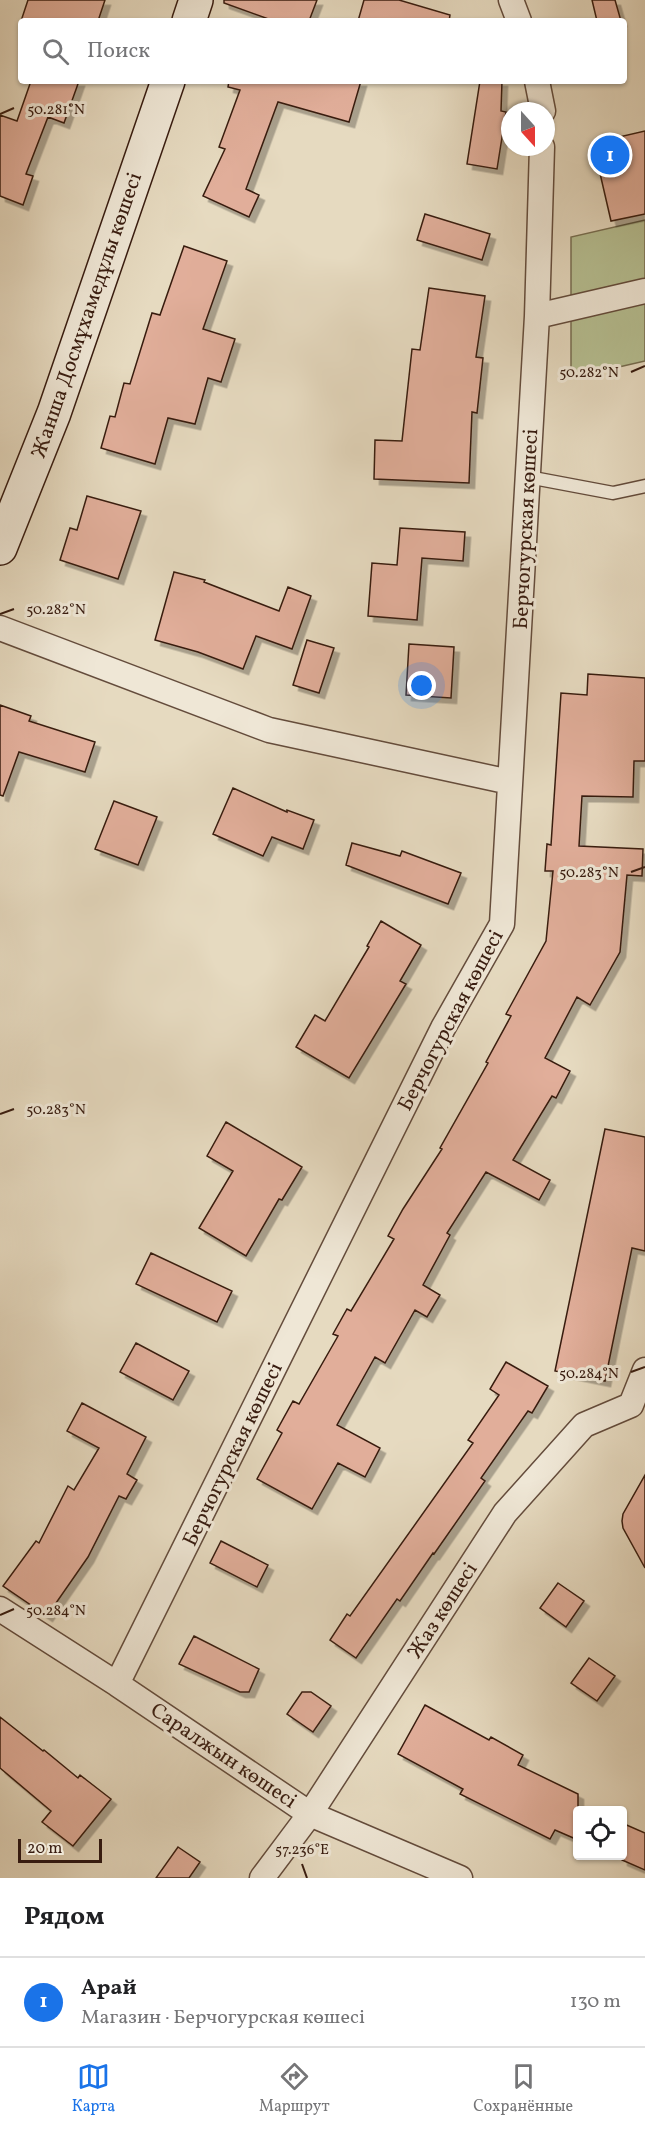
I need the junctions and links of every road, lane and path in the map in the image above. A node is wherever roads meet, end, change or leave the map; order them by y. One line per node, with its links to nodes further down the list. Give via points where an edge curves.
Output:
1 (196, 0): 3 (street)
2 (511, 0): 4 (street)
3 (190, 18)
4 (518, 18)
5 (167, 84): 13 (street, Жанша Досмұхамедұлы көшесі, via 54,413)
6 (538, 84): 7 (street)
7 (541, 102)
8 (542, 156): 10 (street, Берчогурская көшесі)
9 (645, 291): 10 (street)
10 (537, 316): 11 (street, Берчогурская көшесі)
11 (528, 477): 12 (lane, via 613,494); 15 (street, Берчогурская көшесі)
12 (645, 486)
13 (0, 548)
14 (0, 628): 15 (street, via 269,730)
15 (510, 782): 18 (street, Берчогурская көшесі, via 502,924 443,1028)
16 (645, 1370): 19 (street, Жаз көшесі, via 631,1406 584,1425 505,1513)
17 (0, 1610): 18 (street, Саралжын көшесі)
18 (117, 1684): 19 (street, Саралжын көшесі)
19 (310, 1814): 20 (street, Жаз көшесі); 21 (street, Саралжын көшесі)
20 (262, 1878)
21 (460, 1878)

